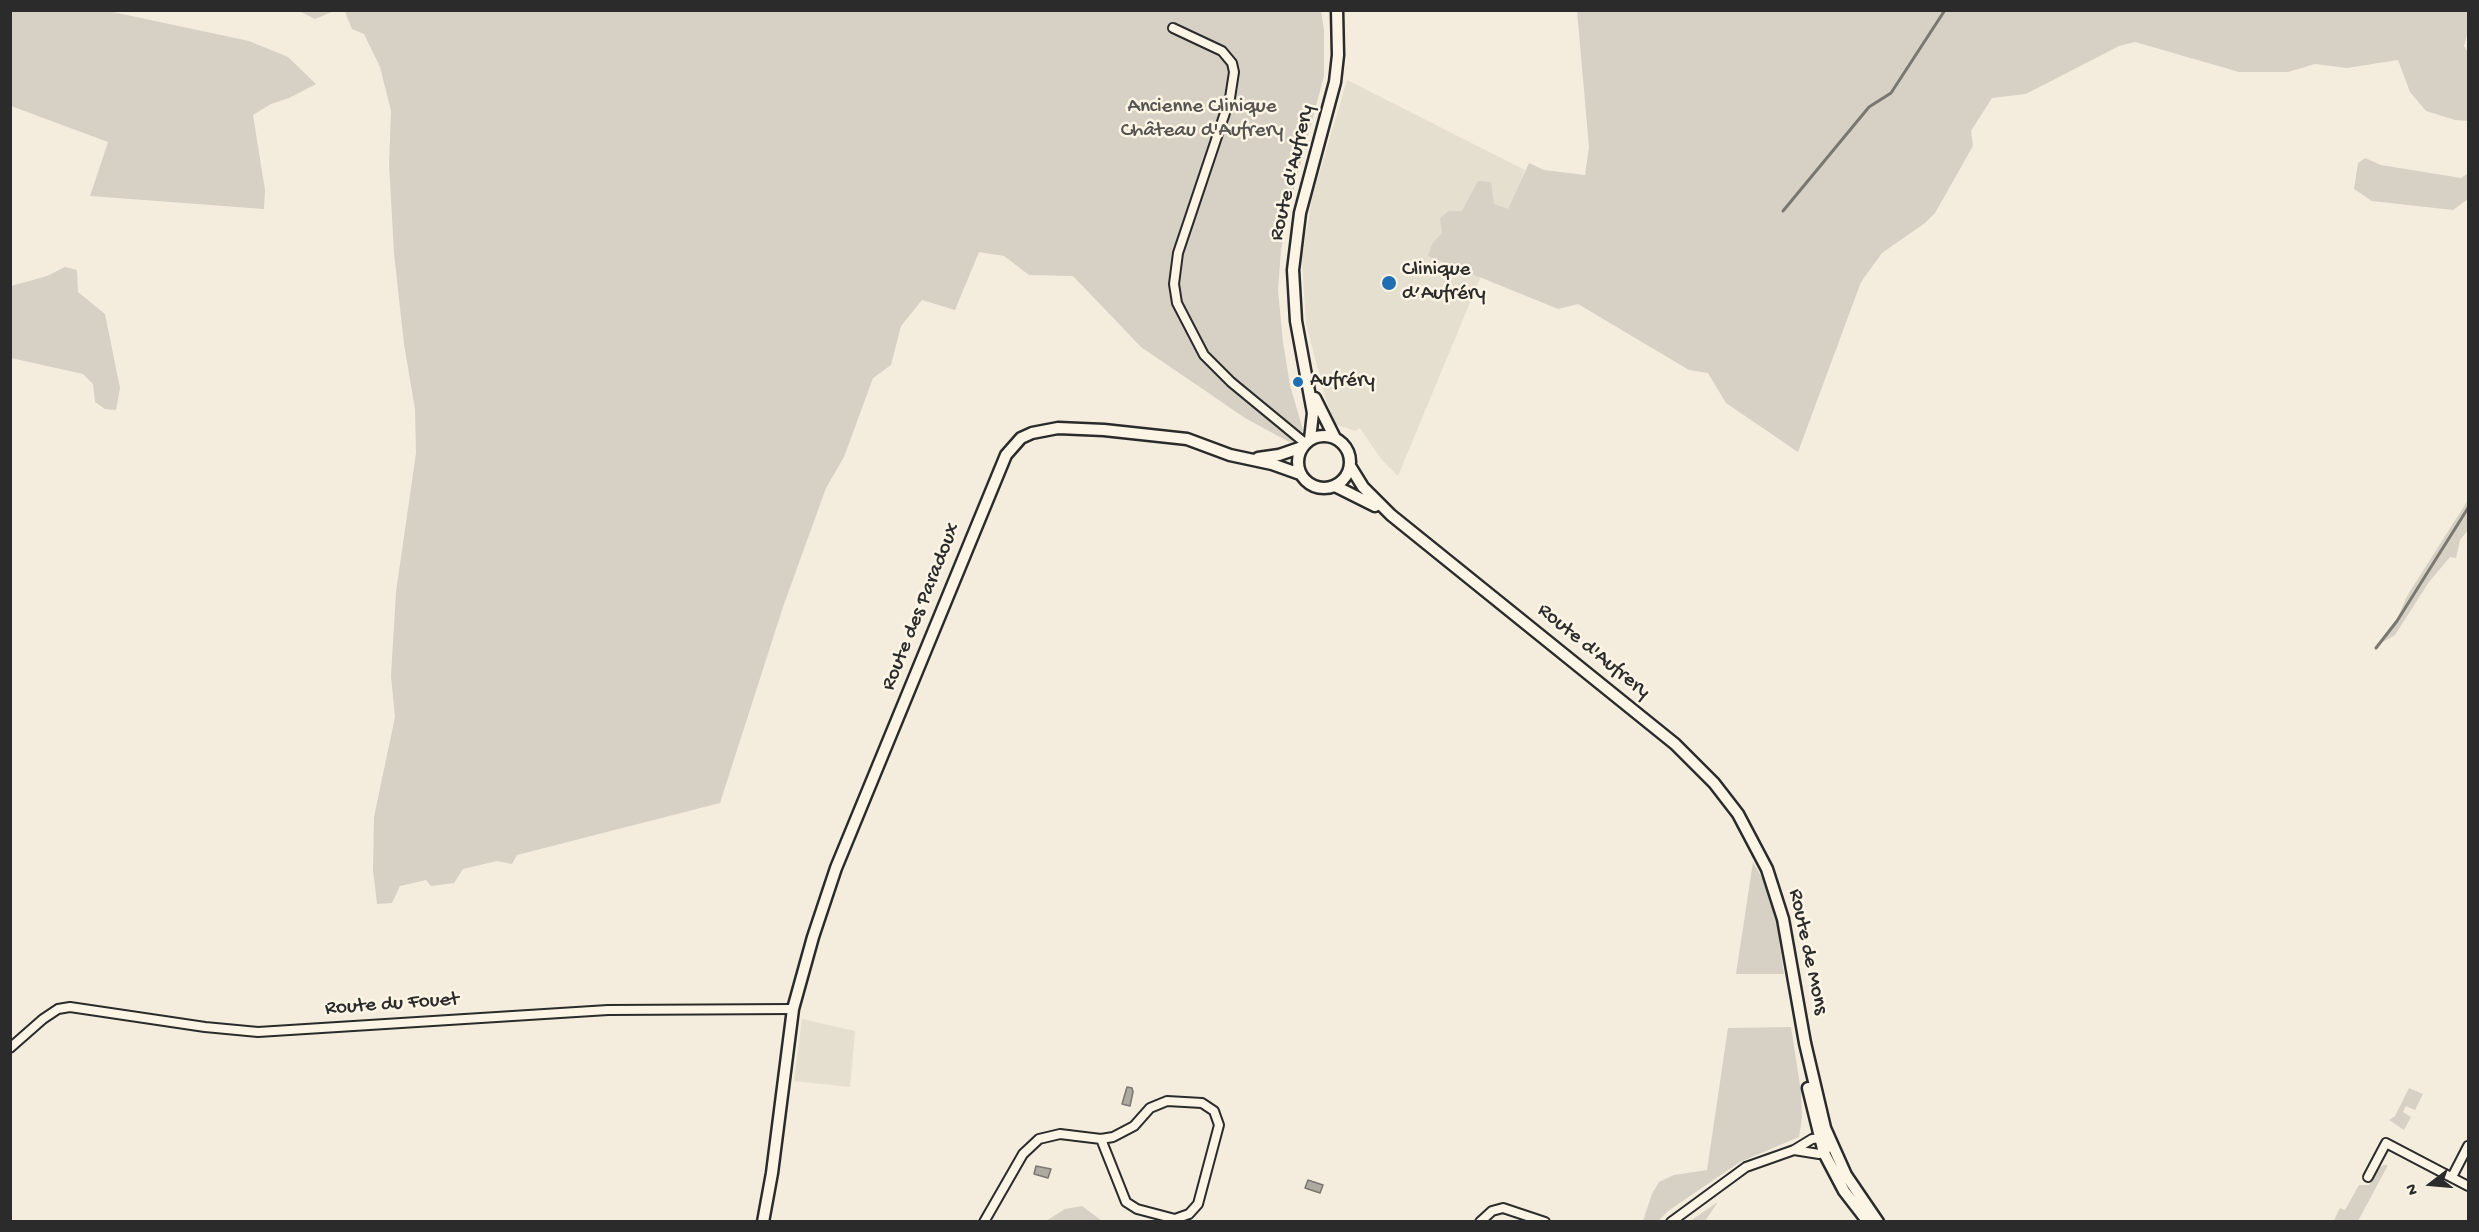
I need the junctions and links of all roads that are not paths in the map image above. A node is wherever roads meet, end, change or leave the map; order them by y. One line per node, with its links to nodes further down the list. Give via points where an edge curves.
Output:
1 (1337, 10): 3 (main road, Route d'Aufrery, via 1335,82 1300,213 1294,252 1294,302)
2 (1173, 28): 5 (street, via 1222,51 1234,72 1230,98 1178,253 1174,284 1177,303 1204,355)
3 (1309, 381): 4 (main road, Route d'Aufrery); 5 (main road, Route d'Aufrery, via 1313,423)
4 (1335, 438): 5 (main road, via 1318,436); 7 (main road, via 1347,449)
5 (1305, 443): 6 (main road, via 1279,455); 8 (main road, via 1298,465)
6 (1241, 458): 8 (main road, Route des Paradoux); 12 (main road, Route des Paradoux, via 1179,438 1104,430 1044,430 1013,445 998,469 836,868)
7 (1350, 466): 9 (main road); 10 (main road, Route d'Aufrery, via 1363,487)
8 (1300, 474): 9 (main road, via 1319,488)
9 (1335, 486): 10 (main road, Route d'Aufrery)
10 (1391, 515): 11 (main road, Route d'Aufrery, via 1675,744 1714,783)
11 (1752, 837): 13 (main road, Route de Mons, via 1767,868 1783,919)
12 (793, 1009): 14 (street, Route du Fouet, via 608,1010 258,1032 69,1007 43,1019); 24 (main road, Route des Paradoux)
13 (1805, 1043): 15 (main road, Route de Mons); 17 (main road, Route de Mons)
14 (10, 1048)
15 (1818, 1137): 17 (street); 19 (street); 20 (main road, Route de Mons)
16 (1101, 1139): 16 (street, via 1134,1126 1150,1108 1167,1101 1202,1103 1214,1111 1219,1125 1198,1204 1189,1214 1175,1219 1137,1209 1126,1202); 25 (street, via 1060,1134 1039,1139 1023,1154)
17 (1830, 1142): 20 (street); 30 (main road, Route de Mons, via 1851,1184)
18 (2469, 1146): 22 (street)
19 (1794, 1150): 20 (street); 28 (street, via 1746,1167)
20 (1824, 1153): 29 (main road, Route de Mons, via 1844,1191)
21 (2368, 1177): 22 (street, via 2386,1143)
22 (2452, 1177): 23 (street)
23 (2469, 1186)
24 (763, 1221)
25 (984, 1221)
26 (1480, 1221): 27 (street, via 1503,1208)
27 (1545, 1221)
28 (1671, 1221)
29 (1868, 1221)
30 (1878, 1221)

